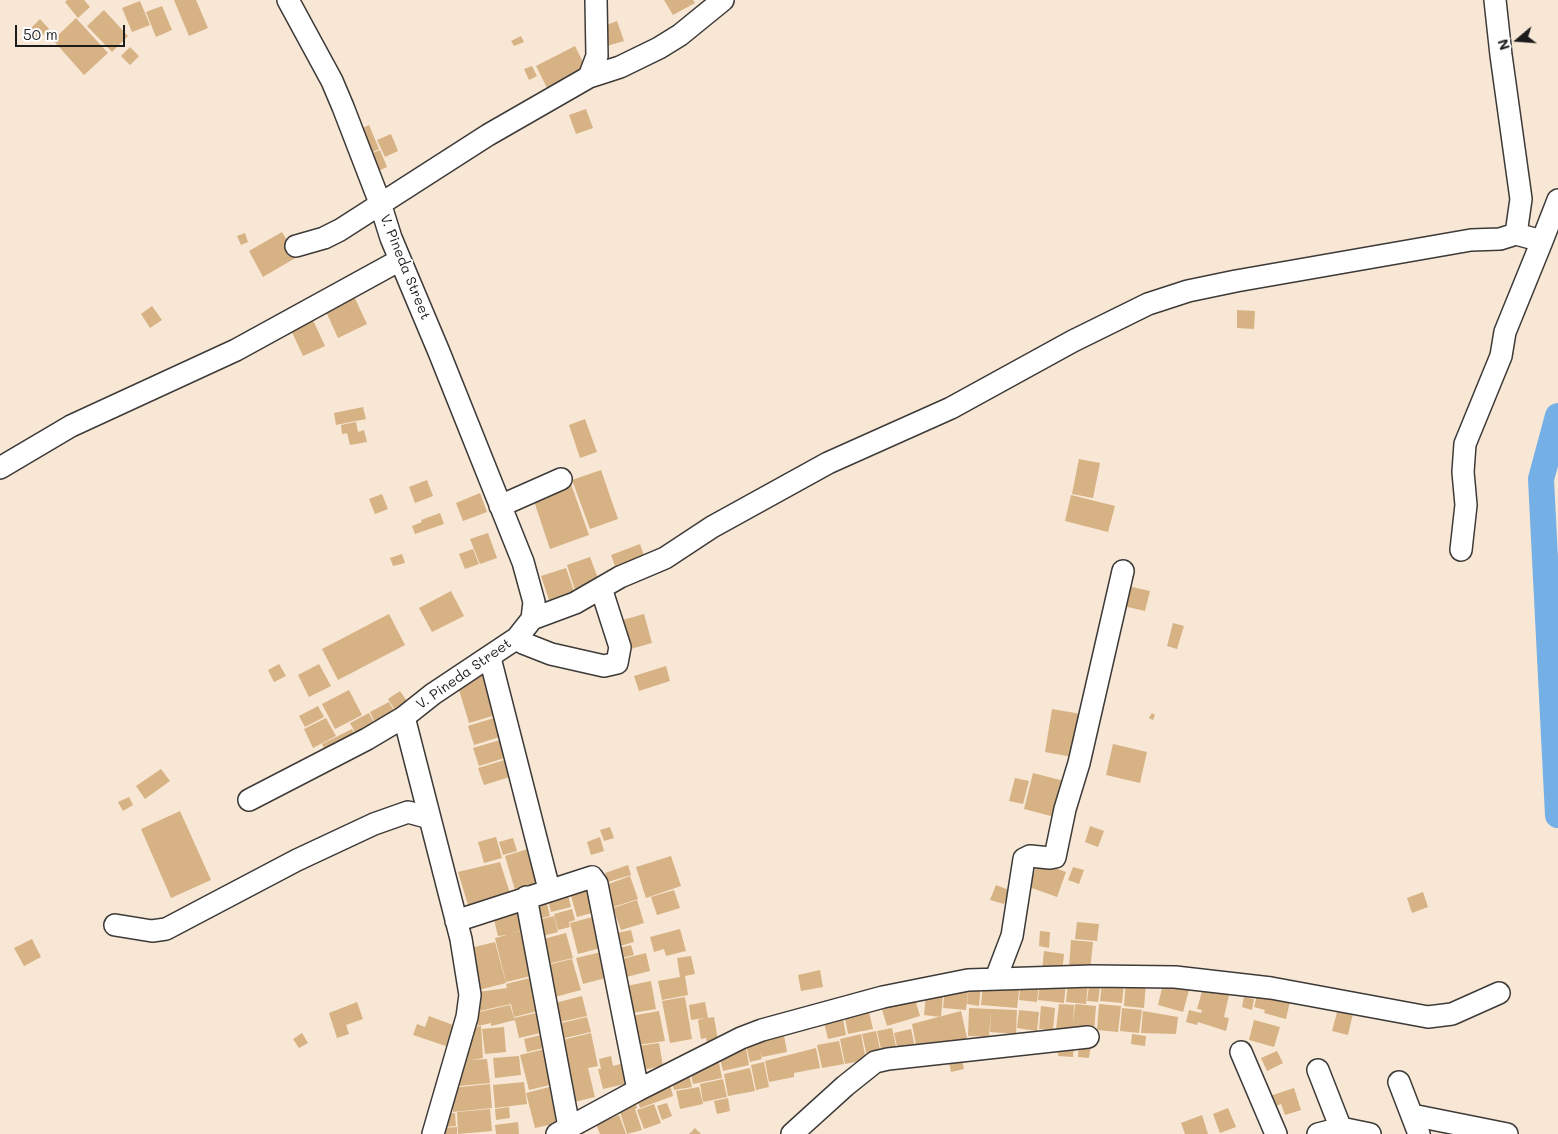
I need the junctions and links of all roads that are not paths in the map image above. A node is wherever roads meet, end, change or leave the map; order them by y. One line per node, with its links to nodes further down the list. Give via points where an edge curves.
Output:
1 (288, 0): 7 (street, V. Pineda Street, via 332,82)
2 (596, 0): 5 (street, via 597,56)
3 (723, 0): 5 (street, via 688,30 659,48 620,67)
4 (1496, 0): 8 (street, via 1521,199)
5 (589, 77): 7 (street, via 532,108)
6 (1558, 200): 9 (street)
7 (380, 203): 10 (street, via 332,234); 11 (street, V. Pineda Street)
8 (1516, 234): 9 (street); 17 (street, via 1227,282 1148,304 951,408 828,463 712,527 665,558)
9 (1542, 241): 15 (street, via 1465,444 1466,505)
10 (296, 246)
11 (400, 260): 12 (street, via 236,350 71,426); 14 (street, V. Pineda Street)
12 (0, 468)
13 (561, 479): 14 (street)
14 (500, 506): 18 (street, V. Pineda Street, via 531,585)
15 (1460, 550)
16 (1123, 571): 28 (street, via 1055,857 1030,856 1024,859 1012,936)
17 (601, 588): 18 (street, via 575,603); 19 (street, via 620,647 618,663 604,666 550,654)
18 (532, 619): 19 (street, V. Pineda Street)
19 (517, 638): 20 (street, V. Pineda Street)
20 (490, 658): 21 (street, V. Pineda Street); 24 (street)
21 (404, 717): 22 (street); 23 (street, V. Pineda Street)
22 (249, 800)
23 (430, 818): 26 (street, V. Pineda Street); 27 (street, via 408,812 374,824 297,860 166,930)
24 (549, 889): 25 (street); 34 (street, via 592,877 598,884)
25 (526, 897): 26 (street); 36 (street)
26 (456, 921): 38 (street, V. Pineda Street, via 470,995 467,1017)
27 (114, 925)
28 (996, 978): 29 (street, via 1136,976 1217,981 1428,1017 1452,1014); 34 (street, via 968,980 883,997 762,1030)
29 (1499, 993)
30 (1088, 1037): 39 (street, via 875,1062)
31 (1242, 1052): 40 (street)
32 (1318, 1070): 37 (street)
33 (1399, 1082): 35 (street)
34 (638, 1090): 36 (street)
35 (1415, 1125): 43 (street)
36 (563, 1131)
37 (1342, 1131): 41 (street); 42 (street)
38 (433, 1134)
39 (792, 1134)
40 (1276, 1134)
41 (1318, 1134)
42 (1370, 1134)
43 (1507, 1134)

